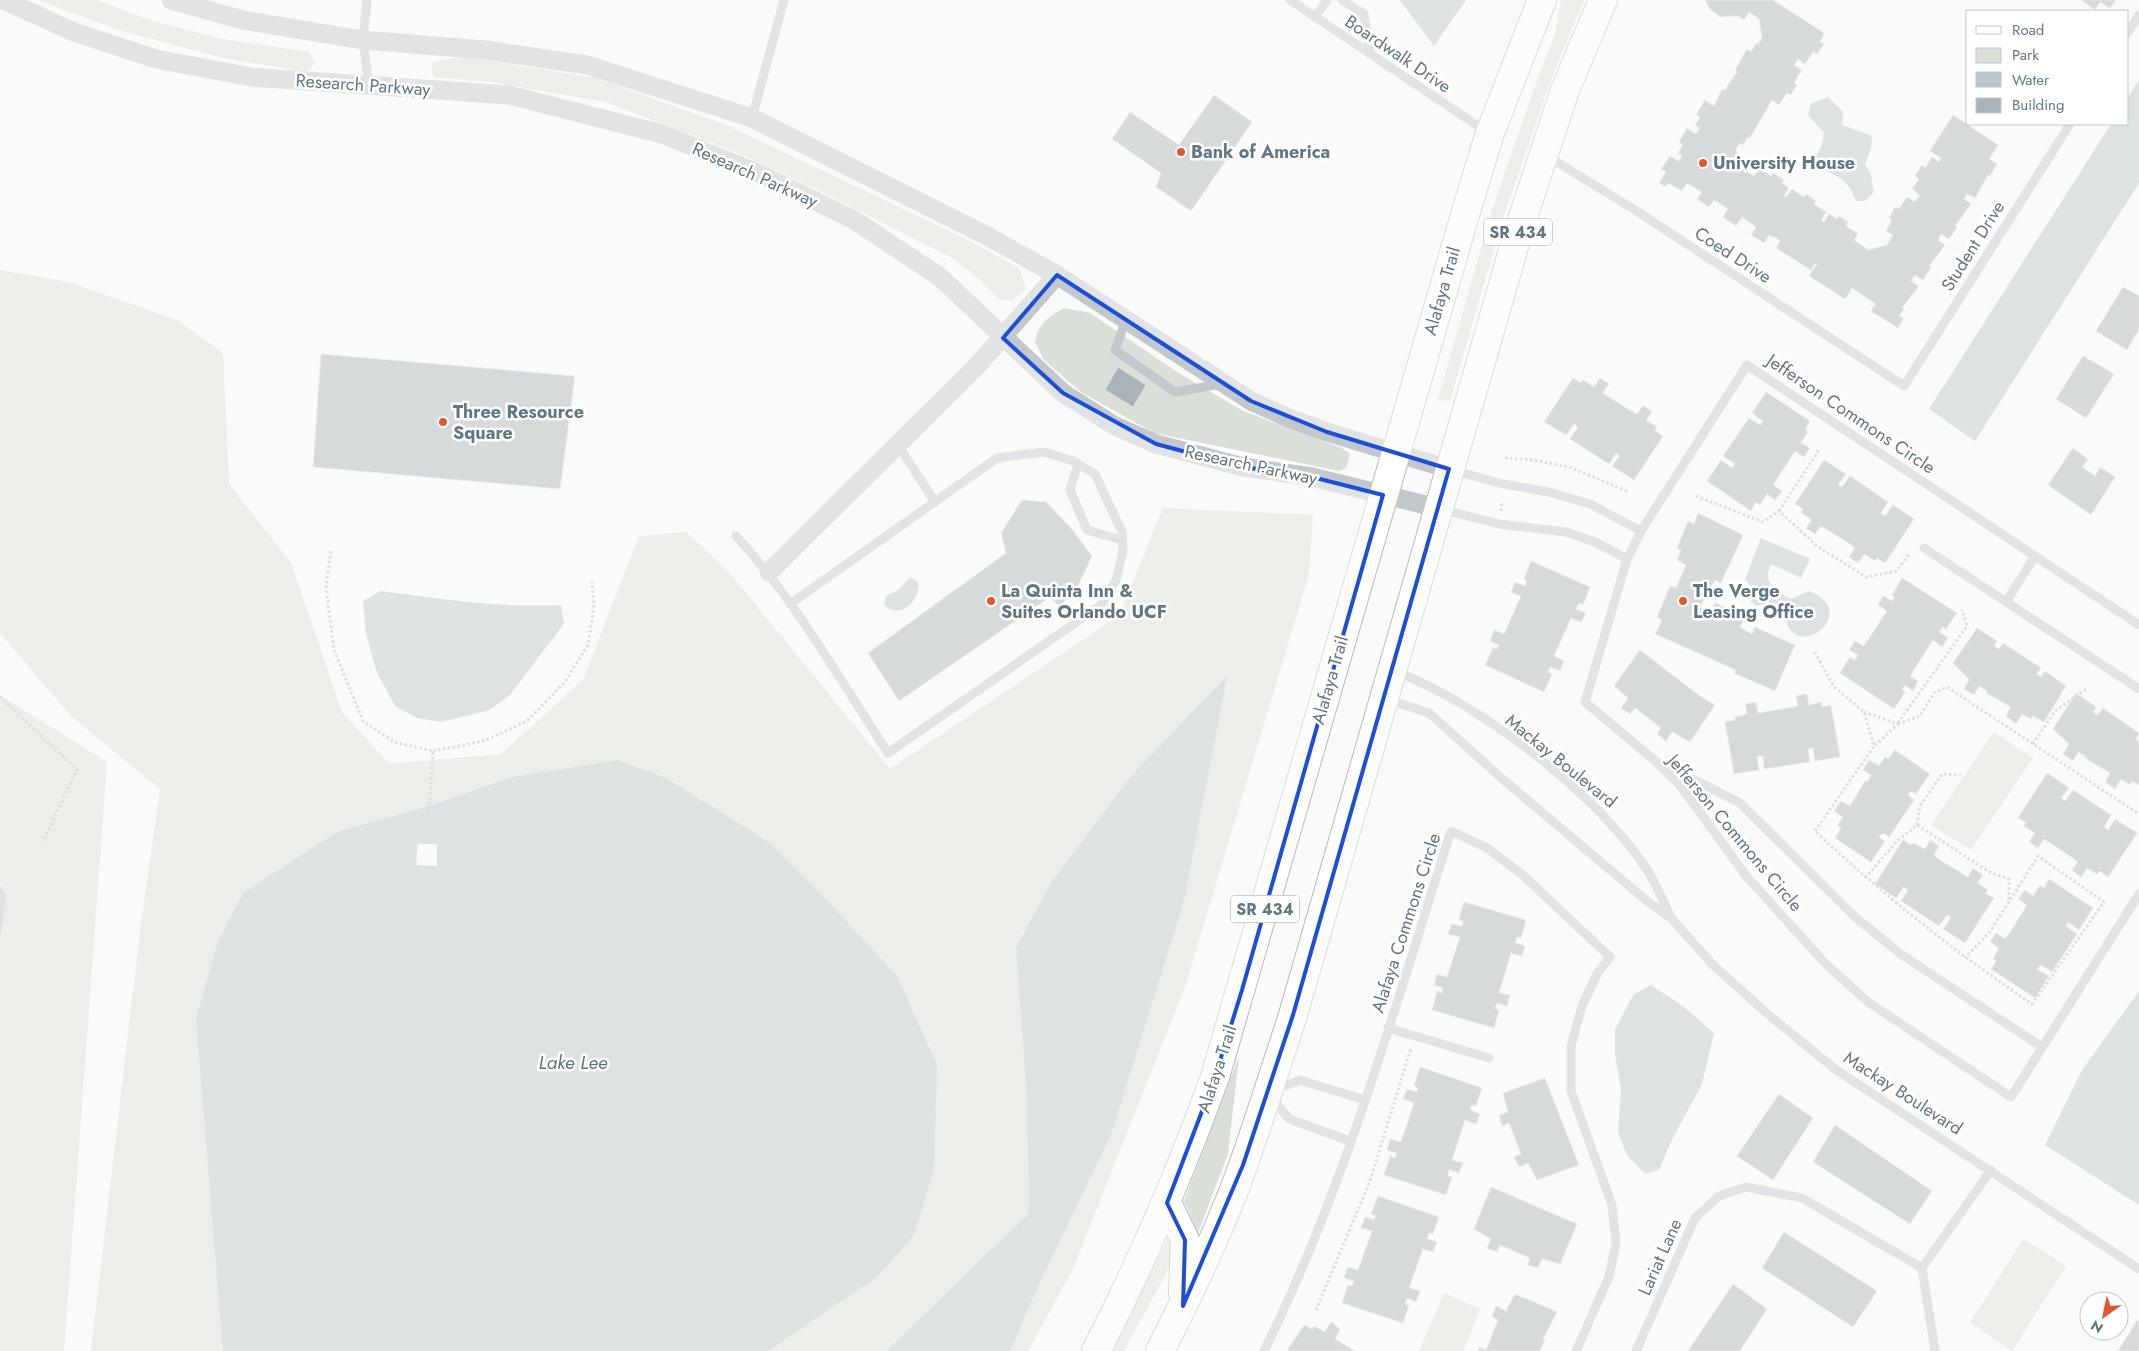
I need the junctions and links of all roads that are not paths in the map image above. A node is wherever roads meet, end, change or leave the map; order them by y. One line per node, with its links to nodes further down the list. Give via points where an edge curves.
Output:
1 (4, 0): 15 (street, Research Parkway, via 74,32 156,59 251,77)
2 (171, 0): 13 (street, via 243,20)
3 (367, 0): 13 (lane)
4 (784, 0): 16 (lane)
5 (1290, 0): 11 (lane, Boardwalk Drive)
6 (1327, 0): 11 (lane)
7 (1342, 0): 14 (lane, via 1364,14)
8 (1542, 0): 18 (main road, Alafaya Trail / SR 434)
9 (1603, 0): 19 (main road, SR 434)
10 (2139, 15): 12 (lane)
11 (1315, 17): 14 (lane, Boardwalk Drive)
12 (2129, 30)
13 (363, 40): 15 (lane); 16 (street, via 484,50 587,65)
14 (1370, 54): 18 (lane, Boardwalk Drive)
15 (369, 85): 22 (street, Research Parkway, via 509,95 671,138 760,174 854,220 940,277)
16 (752, 118): 20 (street)
17 (2069, 125): 24 (lane, Student Drive)
18 (1490, 133): 26 (main road, Alafaya Trail / SR 434)
19 (1542, 154): 24 (lane, Coed Drive); 28 (main road, SR 434)
20 (1058, 275): 21 (street); 22 (street)
21 (1126, 320): 23 (street); 23 (lane, via 1115,350 1175,392)
22 (1003, 338): 25 (street); 29 (street, Research Parkway, via 1063,394 1115,426 1156,444 1243,467 1312,477)
23 (1223, 384): 26 (street, via 1291,419)
24 (1904, 386)
25 (898, 445): 30 (lane); 38 (street)
26 (1395, 452): 28 (street); 29 (main road, Alafaya Trail / SR 434)
27 (1078, 464): 30 (lane, via 1044,452 997,458); 34 (lane, via 1095,474 1122,532); 34 (lane, via 1070,490 1086,530)
28 (1449, 469): 31 (main road, SR 434); 32 (lane, via 1590,504)
29 (1383, 495): 31 (street, Research Parkway); 55 (main road, Alafaya Trail / SR 434, via 1242,990 1215,1077)
30 (935, 502): 40 (lane)
31 (1438, 508): 37 (lane, via 1499,524 1566,532); 42 (main road, SR 434)
32 (1641, 531): 36 (lane, Jefferson Commons Circle, via 1747,364); 37 (lane, Jefferson Commons Circle)
33 (736, 536): 38 (lane)
34 (1122, 540): 40 (lane, via 1116,580 1101,605 888,753)
35 (1924, 548): 39 (lane)
36 (2034, 556): 39 (lane); 41 (lane, Jefferson Commons Circle)
37 (1627, 559): 45 (lane, Jefferson Commons Circle, via 1584,702)
38 (769, 572): 40 (lane)
39 (2006, 602): 43 (lane)
40 (790, 604)
41 (2139, 625)
42 (1392, 670): 44 (main road, SR 434); 47 (lane, Mackay Boulevard, via 1443,692 1480,716 1587,799 1615,827 1646,868)
43 (2139, 689)
44 (1384, 698): 47 (lane, Mackay Boulevard, via 1429,713 1506,782); 51 (main road, SR 434, via 1294,1015)
45 (1654, 760): 49 (lane, via 1740,803 1855,917 1895,949); 49 (lane, Jefferson Commons Circle, via 1679,784 1747,877 1825,963 1868,1002 2011,1097)
46 (2139, 894): 49 (lane, Jefferson Commons Circle)
47 (1671, 918): 54 (lane, Mackay Boulevard, via 1713,965 1835,1069)
48 (1388, 1028): 50 (lane); 52 (lane, Alafaya Commons Circle); 62 (lane, Alafaya Commons Circle, via 1451,831 1487,848 1524,876 1610,957 1597,974 1582,1006 1571,1046 1571,1091 1612,1205 1616,1243 1609,1277)
49 (2042, 1047)
50 (1489, 1058)
51 (1268, 1092): 52 (lane, via 1300,1080); 53 (lane, via 1289,1119); 58 (main road, SR 434, via 1243,1165)
52 (1365, 1100): 53 (lane, Alafaya Commons Circle)
53 (1350, 1142): 61 (lane, Alafaya Commons Circle, via 1293,1292)
54 (1991, 1170): 56 (lane); 57 (lane, Mackay Boulevard)
55 (1166, 1203): 58 (main road, via 1185,1240); 59 (main road, Alafaya Trail / SR 434, via 1133,1280)
56 (1922, 1268): 63 (lane, Lariat Lane, via 1802,1198 1746,1187 1719,1196 1695,1218); 64 (lane)
57 (2139, 1269)
58 (1183, 1306): 60 (main road, SR 434)
59 (1096, 1351)
60 (1160, 1351)
61 (1264, 1351)
62 (1576, 1351)
63 (1636, 1351)
64 (1934, 1351)

